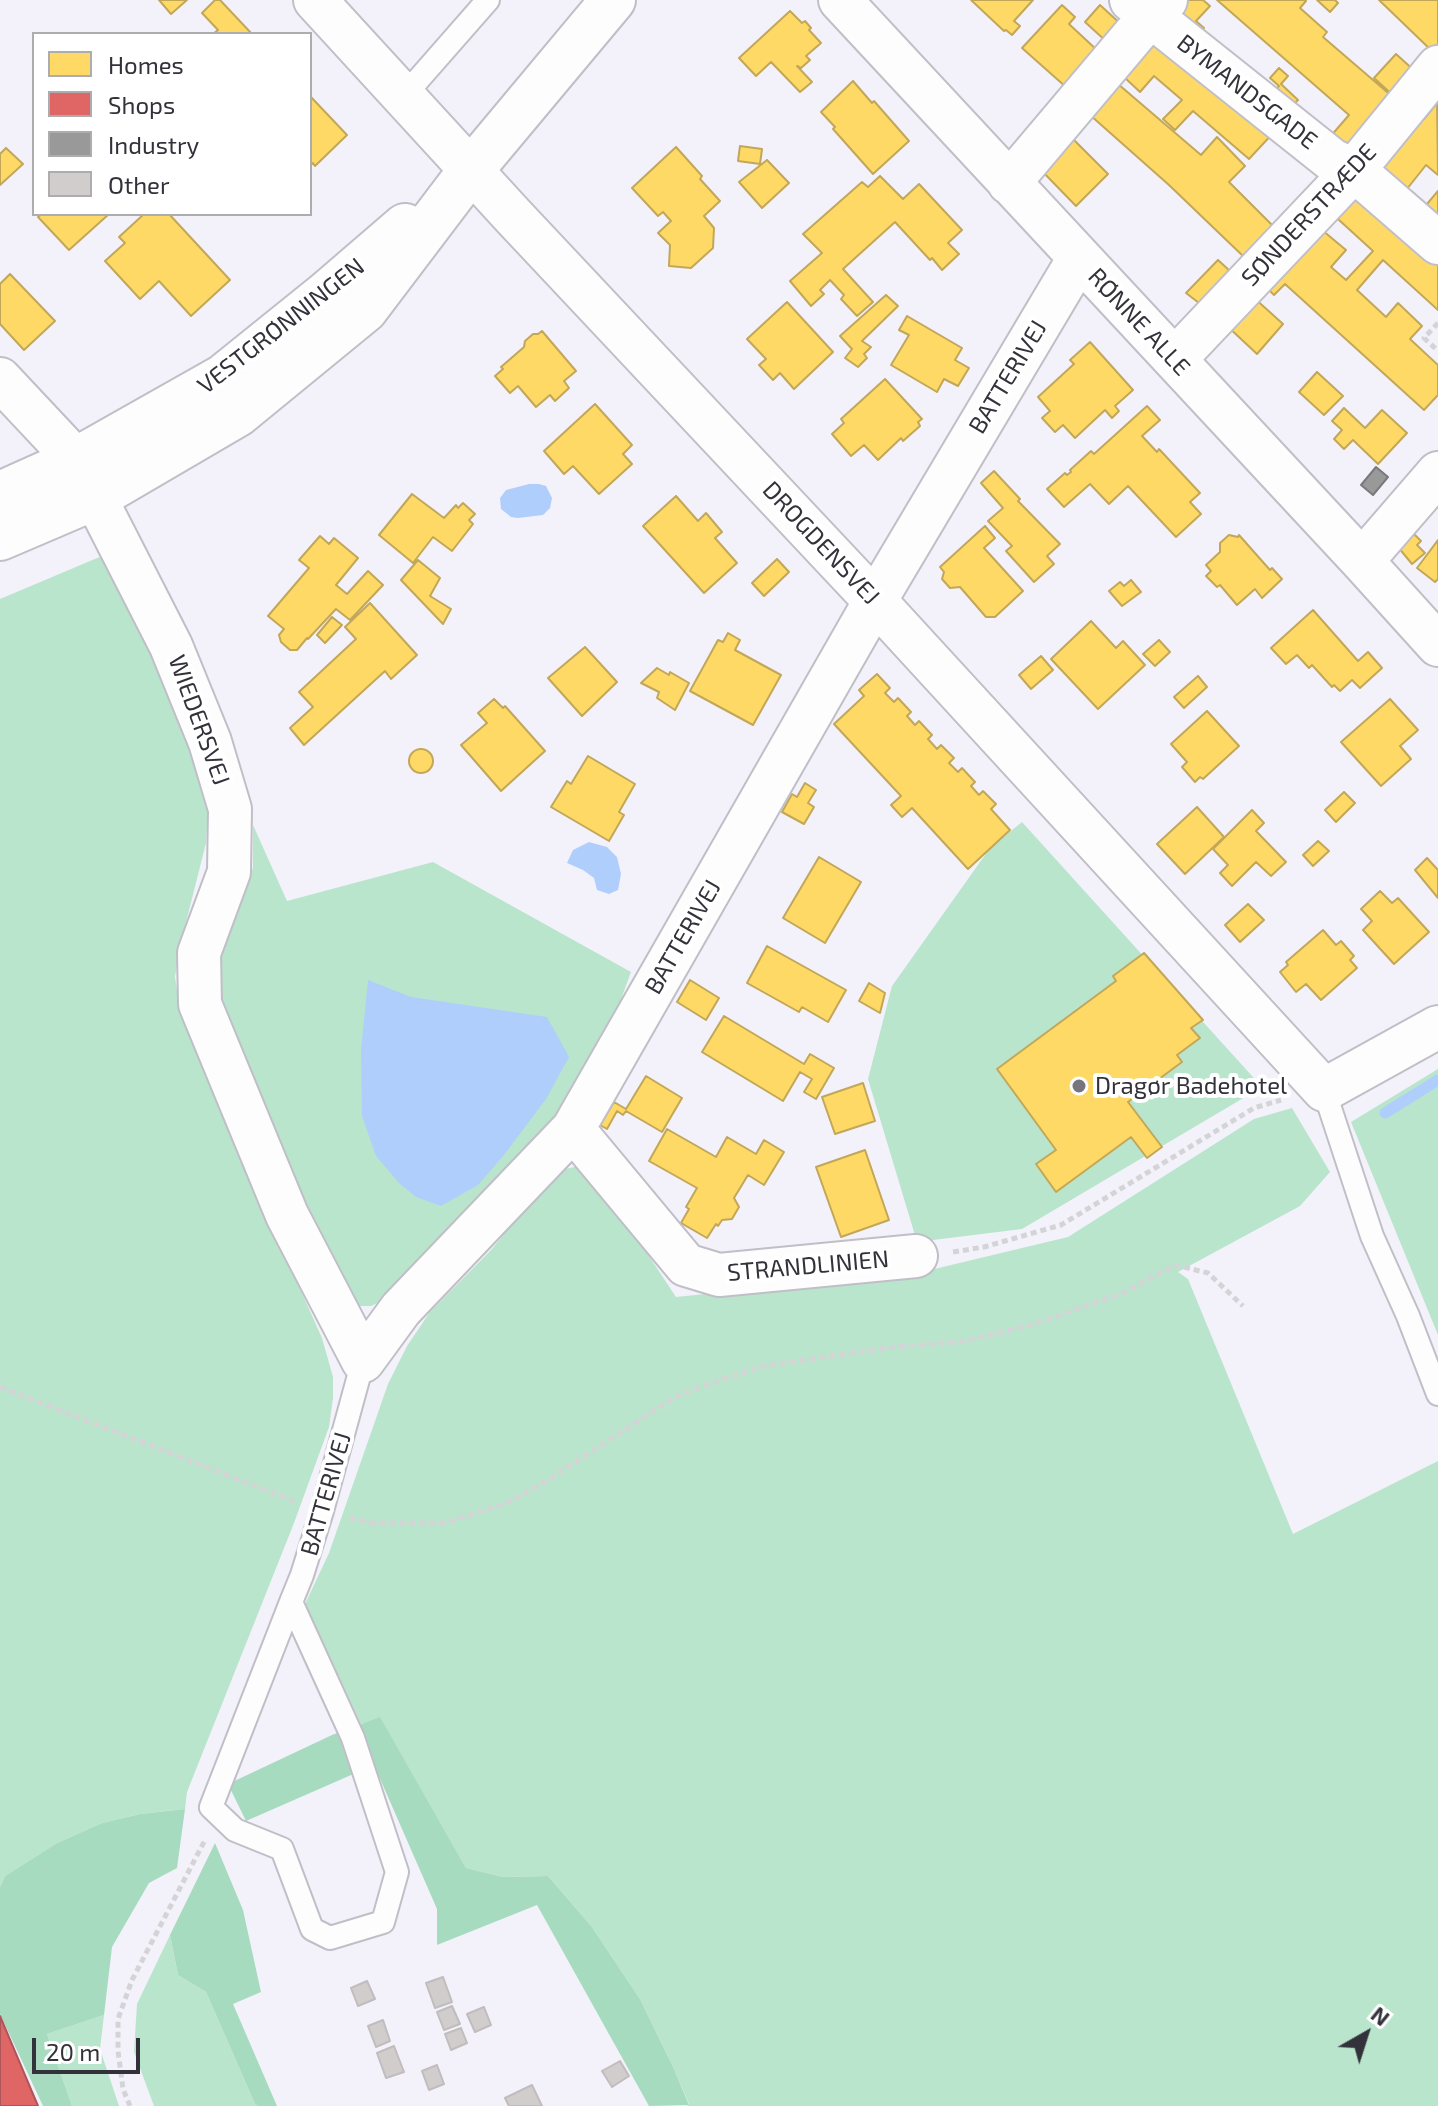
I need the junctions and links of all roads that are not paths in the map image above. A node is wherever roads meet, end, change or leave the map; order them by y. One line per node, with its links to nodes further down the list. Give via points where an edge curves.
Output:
1 (315, 0): 7 (street, DROGDENSVEJ)
2 (488, 0): 7 (lane)
3 (613, 0): 8 (street, VESTGRØNNINGEN)
4 (840, 0): 10 (street, RØNNE ALLE)
5 (1149, 5): 9 (street, BYMANDSGADE, via 1332,160); 10 (street)
6 (1438, 67): 9 (street, SØNDERSTRÆDE)
7 (403, 97): 8 (street, DROGDENSVEJ)
8 (471, 170): 15 (street, VESTGRØNNINGEN, via 223,377); 18 (street, VESTGRØNNINGEN, via 365,310 238,414); 21 (street, DROGDENSVEJ)
9 (1354, 170): 11 (street, BYMANDSGADE); 13 (street, SØNDERSTRÆDE)
10 (1009, 183): 12 (street, RØNNE ALLE)
11 (1438, 243)
12 (1079, 258): 13 (street, RØNNE ALLE); 21 (street, BATTERIVEJ)
13 (1175, 359): 20 (street, RØNNE ALLE)
14 (0, 379): 15 (street, WIEDERSVEJ)
15 (76, 460): 17 (street, VESTGRØNNINGEN); 18 (street, WIEDERSVEJ)
16 (1438, 473): 20 (street)
17 (0, 494)
18 (96, 497): 19 (street, VESTGRØNNINGEN); 27 (street, WIEDERSVEJ, via 171,646 230,809 229,872 199,953 200,1004 287,1215)
19 (0, 538)
20 (1362, 561): 22 (street, RØNNE ALLE)
21 (875, 601): 24 (street, DROGDENSVEJ); 25 (street, BATTERIVEJ)
22 (1438, 645)
23 (1438, 1027): 24 (street)
24 (1324, 1090): 28 (lane, via 1372,1236)
25 (573, 1129): 26 (street, STRANDLINIEN, via 686,1265 719,1275); 27 (street, BATTERIVEJ, via 401,1309)
26 (916, 1256)
27 (363, 1361): 29 (lane, BATTERIVEJ)
28 (1438, 1394)
29 (291, 1602): 29 (lane, BATTERIVEJ, via 211,1807 235,1830 282,1849 312,1929 330,1938 383,1922 397,1872 353,1738)

